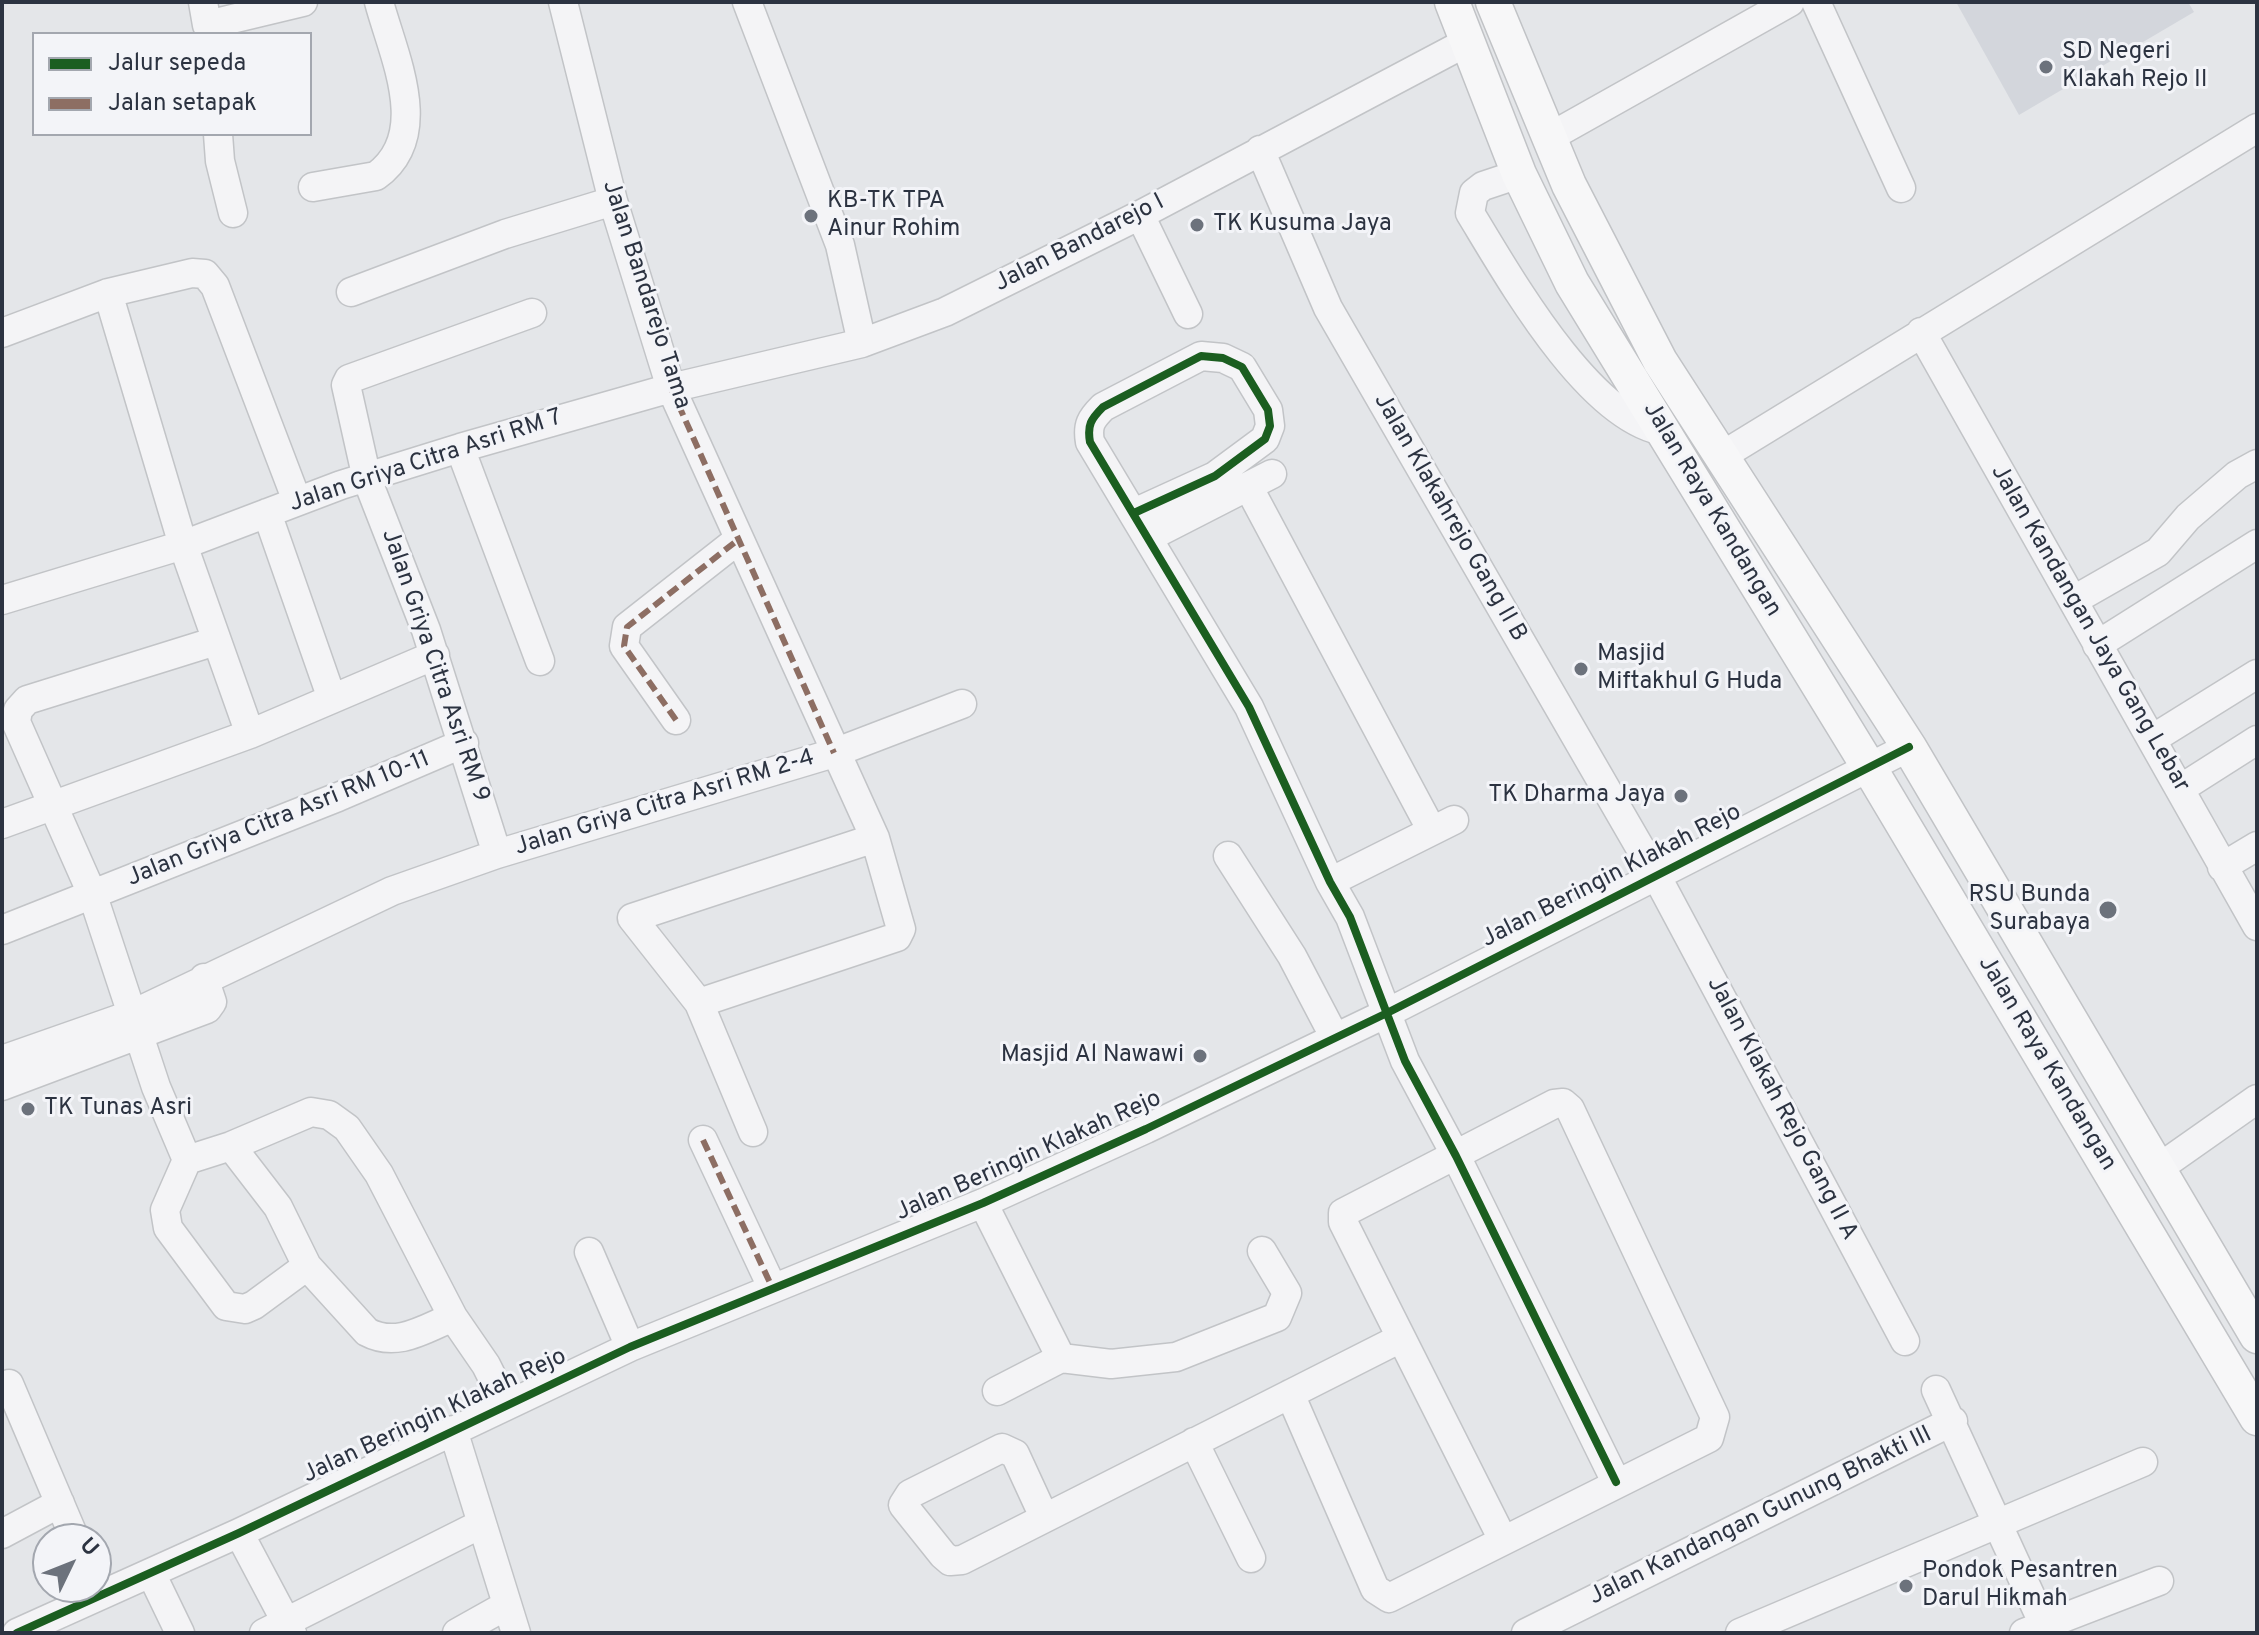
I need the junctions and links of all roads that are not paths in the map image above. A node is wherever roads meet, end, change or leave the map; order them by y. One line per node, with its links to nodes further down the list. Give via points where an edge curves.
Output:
1 (303, 2): 9 (street)
2 (379, 2): 16 (street, via 408,116 406,132 376,176)
3 (563, 2): 18 (street, Jalan Bandarejo Tama)
4 (747, 2): 27 (street, via 840,245)
5 (1452, 2): 10 (main road, Jalan Raya Kandangan)
6 (1790, 2): 13 (street)
7 (1816, 2): 17 (street)
8 (1497, 3): 13 (main road, Jalan Raya Kandangan)
9 (205, 20)
10 (1467, 42): 14 (street, Jalan Bandarejo I); 15 (main road, Jalan Raya Kandangan)
11 (2257, 128): 25 (street)
12 (218, 136): 19 (street)
13 (1548, 138): 31 (main road, Jalan Raya Kandangan, via 1619,286)
14 (1260, 150): 20 (street, Jalan Bandarejo I); 65 (street, Jalan Klakahrejo Gang II B, via 1328,308)
15 (1519, 174): 29 (main road, Jalan Raya Kandangan, via 1572,283); 29 (street, via 1474,193 1470,213 1527,306 1582,376 1640,425)
16 (313, 187)
17 (1901, 188)
18 (613, 201): 21 (street, via 505,234); 28 (street, Jalan Bandarejo Tama)
19 (233, 213)
20 (1140, 215): 24 (street); 27 (street, Jalan Bandarejo I, via 945,312)
21 (351, 292)
22 (108, 293): 26 (street); 34 (street, via 205,274 215,286); 39 (street)
23 (532, 313): 33 (street, Jalan Griya Citra Asri RM 9, via 346,381)
24 (1188, 314)
25 (1921, 332): 31 (street); 41 (street, Jalan Kandangan Jaya Gang Lebar)
26 (2, 333)
27 (862, 343): 28 (street, Jalan Bandarejo I)
28 (671, 388): 30 (street, Jalan Griya Citra Asri RM 7); 37 (street, Jalan Bandarejo Tama)
29 (1664, 431): 56 (main road, Jalan Raya Kandangan)
30 (460, 448): 33 (street, Jalan Griya Citra Asri RM 7); 45 (street)
31 (1720, 457): 54 (main road, Jalan Raya Kandangan)
32 (2257, 464): 41 (street, via 2188,517 2158,552)
33 (367, 479): 34 (street, Jalan Griya Citra Asri RM 7); 44 (street, Jalan Griya Citra Asri RM 9)
34 (297, 501): 35 (street, Jalan Griya Citra Asri RM 7)
35 (267, 513): 39 (street, Jalan Griya Citra Asri RM 7); 47 (street)
36 (1142, 525): 36 (street, via 1265,439 1268,410 1242,367 1201,356 1103,407 1092,418 1090,442); 66 (street, via 1249,707); 66 (street, via 1260,480 1443,825)
37 (739, 539): 49 (street, via 627,627 623,638); 55 (street, Jalan Bandarejo Tama)
38 (2257, 544): 43 (street)
39 (183, 545): 40 (street, Jalan Griya Citra Asri RM 7); 42 (street)
40 (2, 600)
41 (2074, 600): 43 (street, Jalan Kandangan Jaya Gang Lebar)
42 (216, 641): 50 (street); 58 (street, via 27,700 16,722)
43 (2097, 645): 51 (street, Jalan Kandangan Jaya Gang Lebar)
44 (435, 655): 47 (street); 53 (street, Jalan Griya Citra Asri RM 9)
45 (540, 661)
46 (2257, 674): 51 (street)
47 (332, 699): 50 (street)
48 (962, 704): 55 (street, Jalan Griya Citra Asri RM 2-4)
49 (676, 720)
50 (250, 734): 58 (street)
51 (2154, 738): 57 (street, Jalan Kandangan Jaya Gang Lebar)
52 (2257, 740): 57 (street)
53 (464, 743): 62 (street, Jalan Griya Citra Asri RM 9); 67 (street, Jalan Griya Citra Asri RM 10-11)
54 (1909, 747): 56 (street, Jalan Beringin Klakah Rejo); 82 (main road, Jalan Raya Kandangan)
55 (834, 753): 60 (street, Jalan Bandarejo Tama); 62 (street, Jalan Griya Citra Asri RM 2-4)
56 (1870, 769): 65 (street, Jalan Beringin Klakah Rejo); 99 (main road, Jalan Raya Kandangan)
57 (2180, 789): 64 (street, Jalan Kandangan Jaya Gang Lebar)
58 (55, 805): 59 (street); 67 (street)
59 (2, 824)
60 (875, 838): 70 (street, Jalan Bandarejo Tama, via 900,934); 70 (street, via 633,917)
61 (2257, 846): 64 (street)
62 (497, 854): 72 (street, Jalan Griya Citra Asri RM 2-4, via 392,891 204,978)
63 (1228, 856): 73 (street, via 1292,956)
64 (2222, 867): 68 (street, Jalan Kandangan Jaya Gang Lebar)
65 (1657, 877): 71 (street, Jalan Beringin Klakah Rejo); 91 (street, Jalan Klakah Rejo Gang II A)
66 (1330, 882): 71 (street, via 1356,931)
67 (93, 896): 69 (street, Jalan Griya Citra Asri RM 10-11); 72 (street)
68 (2257, 926)
69 (2, 930)
70 (699, 1003): 77 (street)
71 (1387, 1013): 73 (street, Jalan Beringin Klakah Rejo); 80 (street, via 1405,1061)
72 (136, 1025): 74 (street); 75 (street); 81 (street)
73 (1335, 1038): 83 (street, Jalan Beringin Klakah Rejo)
74 (2, 1060)
75 (2, 1086)
76 (2257, 1099): 82 (street)
77 (753, 1132)
78 (703, 1140): 87 (street)
79 (231, 1146): 81 (street); 86 (street, via 278,1207); 88 (street, via 311,1112 329,1115 347,1128 379,1174)
80 (1456, 1156): 90 (street, via 1343,1213); 104 (street); 104 (street, via 1554,1104 1570,1109 1715,1417 1709,1438)
81 (187, 1160): 86 (street, via 165,1210 168,1228 226,1306 254,1305)
82 (2156, 1170): 89 (main road, Jalan Raya Kandangan)
83 (983, 1203): 87 (street, Jalan Beringin Klakah Rejo); 93 (street)
84 (1262, 1251): 93 (street, via 1287,1293 1277,1317 1176,1357 1111,1364)
85 (589, 1252): 92 (street)
86 (307, 1266): 88 (street, via 341,1307 380,1339 398,1340)
87 (772, 1287): 92 (street, Jalan Beringin Klakah Rejo)
88 (453, 1317): 98 (street)
89 (2257, 1336)
90 (1399, 1339): 97 (street); 112 (street)
91 (1905, 1341)
92 (630, 1347): 98 (street, Jalan Beringin Klakah Rejo)
93 (1061, 1358): 96 (street)
94 (9, 1384): 105 (street)
95 (1936, 1390): 100 (street)
96 (997, 1391)
97 (1290, 1394): 102 (street); 112 (street, via 1382,1595 1389,1598)
98 (506, 1405): 101 (street, Jalan Beringin Klakah Rejo)
99 (2257, 1418)
100 (1953, 1421): 107 (street); 125 (street, Jalan Kandangan Gunung Bhakti III)
101 (453, 1430): 109 (street); 110 (street, Jalan Beringin Klakah Rejo)
102 (1194, 1442): 106 (street); 113 (street)
103 (2143, 1462): 107 (street)
104 (1616, 1482): 112 (street)
105 (60, 1503): 108 (street); 111 (street)
106 (1044, 1517): 106 (street, via 954,1562 903,1505 910,1494 1002,1448 1015,1454)
107 (1999, 1522): 120 (street); 126 (street)
108 (68, 1523)
109 (481, 1524): 118 (street); 119 (street)
110 (239, 1533): 114 (street, Jalan Beringin Klakah Rejo); 119 (street)
111 (2, 1534)
112 (1503, 1540)
113 (1251, 1558)
114 (151, 1573): 116 (street, Jalan Beringin Klakah Rejo); 122 (street)
115 (2159, 1581): 120 (street)
116 (112, 1586)
117 (74, 1603): 121 (street, Jalan Beringin Klakah Rejo)
118 (507, 1605): 123 (street); 124 (street)
119 (281, 1629)
120 (2034, 1629)
121 (17, 1633)
122 (180, 1633)
123 (457, 1633)
124 (516, 1633)
125 (1526, 1633)
126 (1740, 1633)

